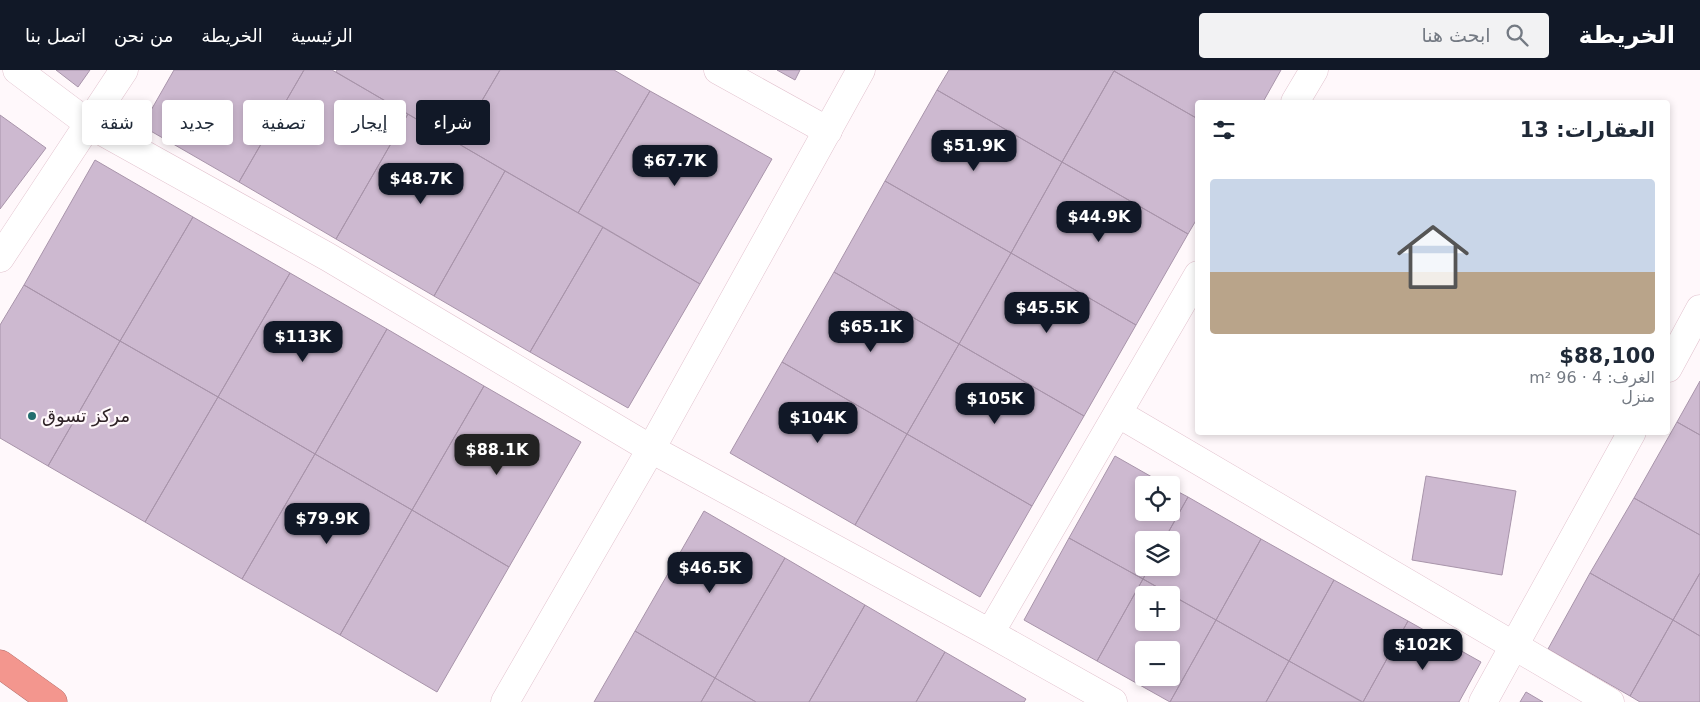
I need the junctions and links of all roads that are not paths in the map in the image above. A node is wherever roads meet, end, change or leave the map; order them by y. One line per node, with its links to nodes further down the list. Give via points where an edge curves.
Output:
1 (17, 70): 8 (street)
2 (124, 70): 6 (street)
3 (718, 70): 9 (street)
4 (861, 70): 9 (street)
5 (1314, 70): 7 (street)
6 (105, 100)
7 (1296, 100)
8 (82, 119)
9 (828, 131): 18 (street)
10 (82, 135): 12 (street)
11 (127, 145): 18 (street, via 328,257)
12 (0, 258)
13 (1195, 280): 16 (street)
14 (1700, 309): 15 (street)
15 (1670, 364)
16 (1119, 414): 19 (street); 20 (street)
17 (1630, 435): 20 (street)
18 (651, 449): 19 (street); 23 (street)
19 (990, 633): 24 (street)
20 (1514, 646): 25 (street); 26 (street)
21 (0, 664): 22 (highway)
22 (53, 702)
23 (505, 702)
24 (1113, 702)
25 (1483, 702)
26 (1610, 702)

